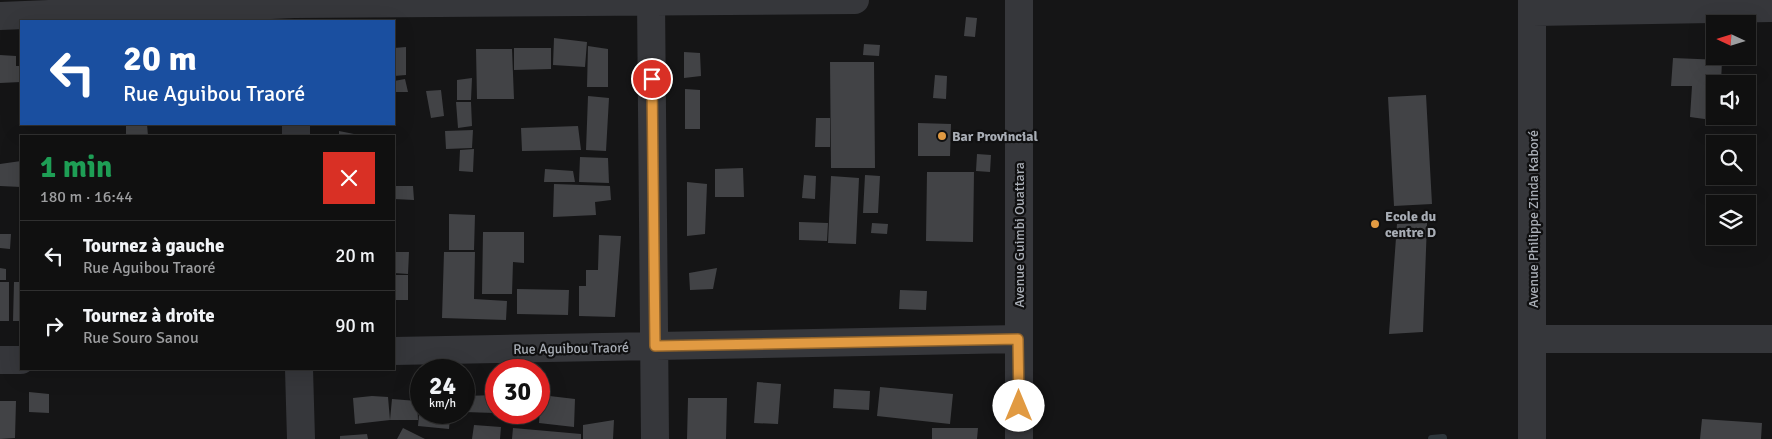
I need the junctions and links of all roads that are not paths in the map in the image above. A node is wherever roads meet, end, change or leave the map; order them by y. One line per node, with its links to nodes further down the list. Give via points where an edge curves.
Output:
1 (855, 0): 3 (street)
2 (1019, 0): 8 (street, Avenue Guimbi Ouattara)
3 (651, 1): 5 (street); 11 (street)
4 (1533, 6): 6 (street); 9 (street, Avenue Philippe Zinda Kaboré)
5 (294, 8): 7 (street)
6 (1772, 8)
7 (0, 16)
8 (1018, 339): 11 (street, Rue Aguibou Traoré); 18 (street, Avenue Guimbi Ouattara)
9 (1533, 339): 10 (street); 19 (street, Avenue Philippe Zinda Kaboré)
10 (1772, 339)
11 (655, 346): 12 (street, Rue Aguibou Traoré); 17 (street)
12 (395, 351)
13 (0, 360): 14 (street)
14 (20, 360)
15 (299, 370): 16 (street)
16 (301, 439)
17 (656, 439)
18 (1019, 439)
19 (1532, 439)

